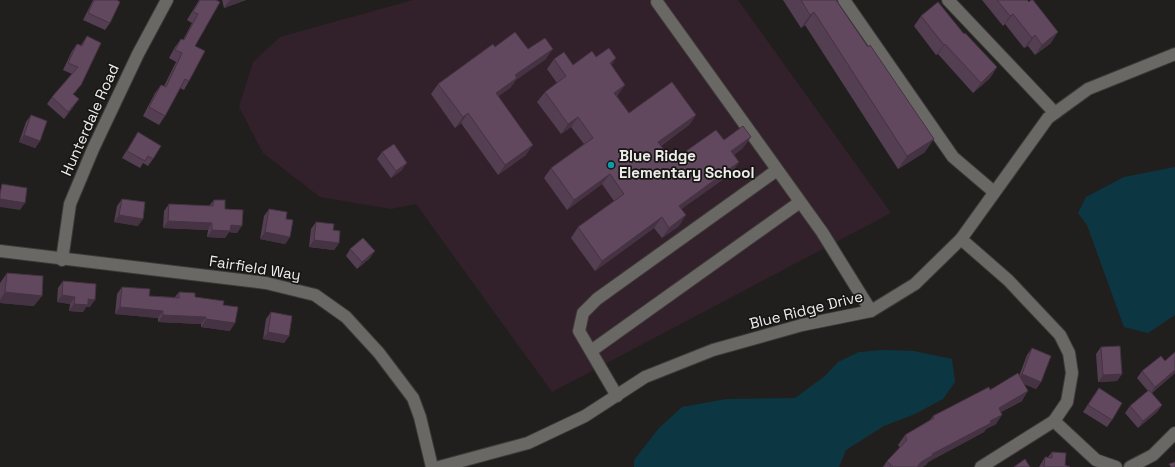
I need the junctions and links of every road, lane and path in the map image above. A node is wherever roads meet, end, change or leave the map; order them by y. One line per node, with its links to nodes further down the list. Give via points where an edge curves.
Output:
1 (167, 0): 12 (street, Hunterdale Road, via 138,54 70,204)
2 (844, 0): 8 (street, via 953,157)
3 (948, 0): 6 (street)
4 (656, 2): 7 (street)
5 (1175, 54): 6 (street, Blue Ridge Drive, via 1088,89)
6 (1055, 113): 8 (street, Blue Ridge Drive, via 1048,118)
7 (777, 170): 9 (street); 14 (street, via 596,299 583,313 579,331)
8 (994, 192): 10 (street, Blue Ridge Drive)
9 (800, 202): 13 (street, via 822,232); 14 (street)
10 (961, 239): 13 (street, Blue Ridge Drive, via 915,284); 16 (street, via 1008,280 1060,335 1069,353 1072,373 1067,402)
11 (0, 251): 12 (street, Fairfield Way)
12 (62, 260): 18 (street, Fairfield Way, via 266,284 315,295 346,317 379,353 412,398 420,417)
13 (871, 311): 15 (street, Blue Ridge Drive, via 802,325 713,350 645,377)
14 (591, 351): 15 (street)
15 (617, 396): 19 (street, Blue Ridge Drive, via 585,416 528,443)
16 (1054, 421): 20 (street); 21 (street, via 1096,460)
17 (1175, 433): 22 (street, via 1153,455)
18 (432, 467)
19 (439, 467)
20 (981, 467)
21 (1116, 467)
22 (1130, 467)

